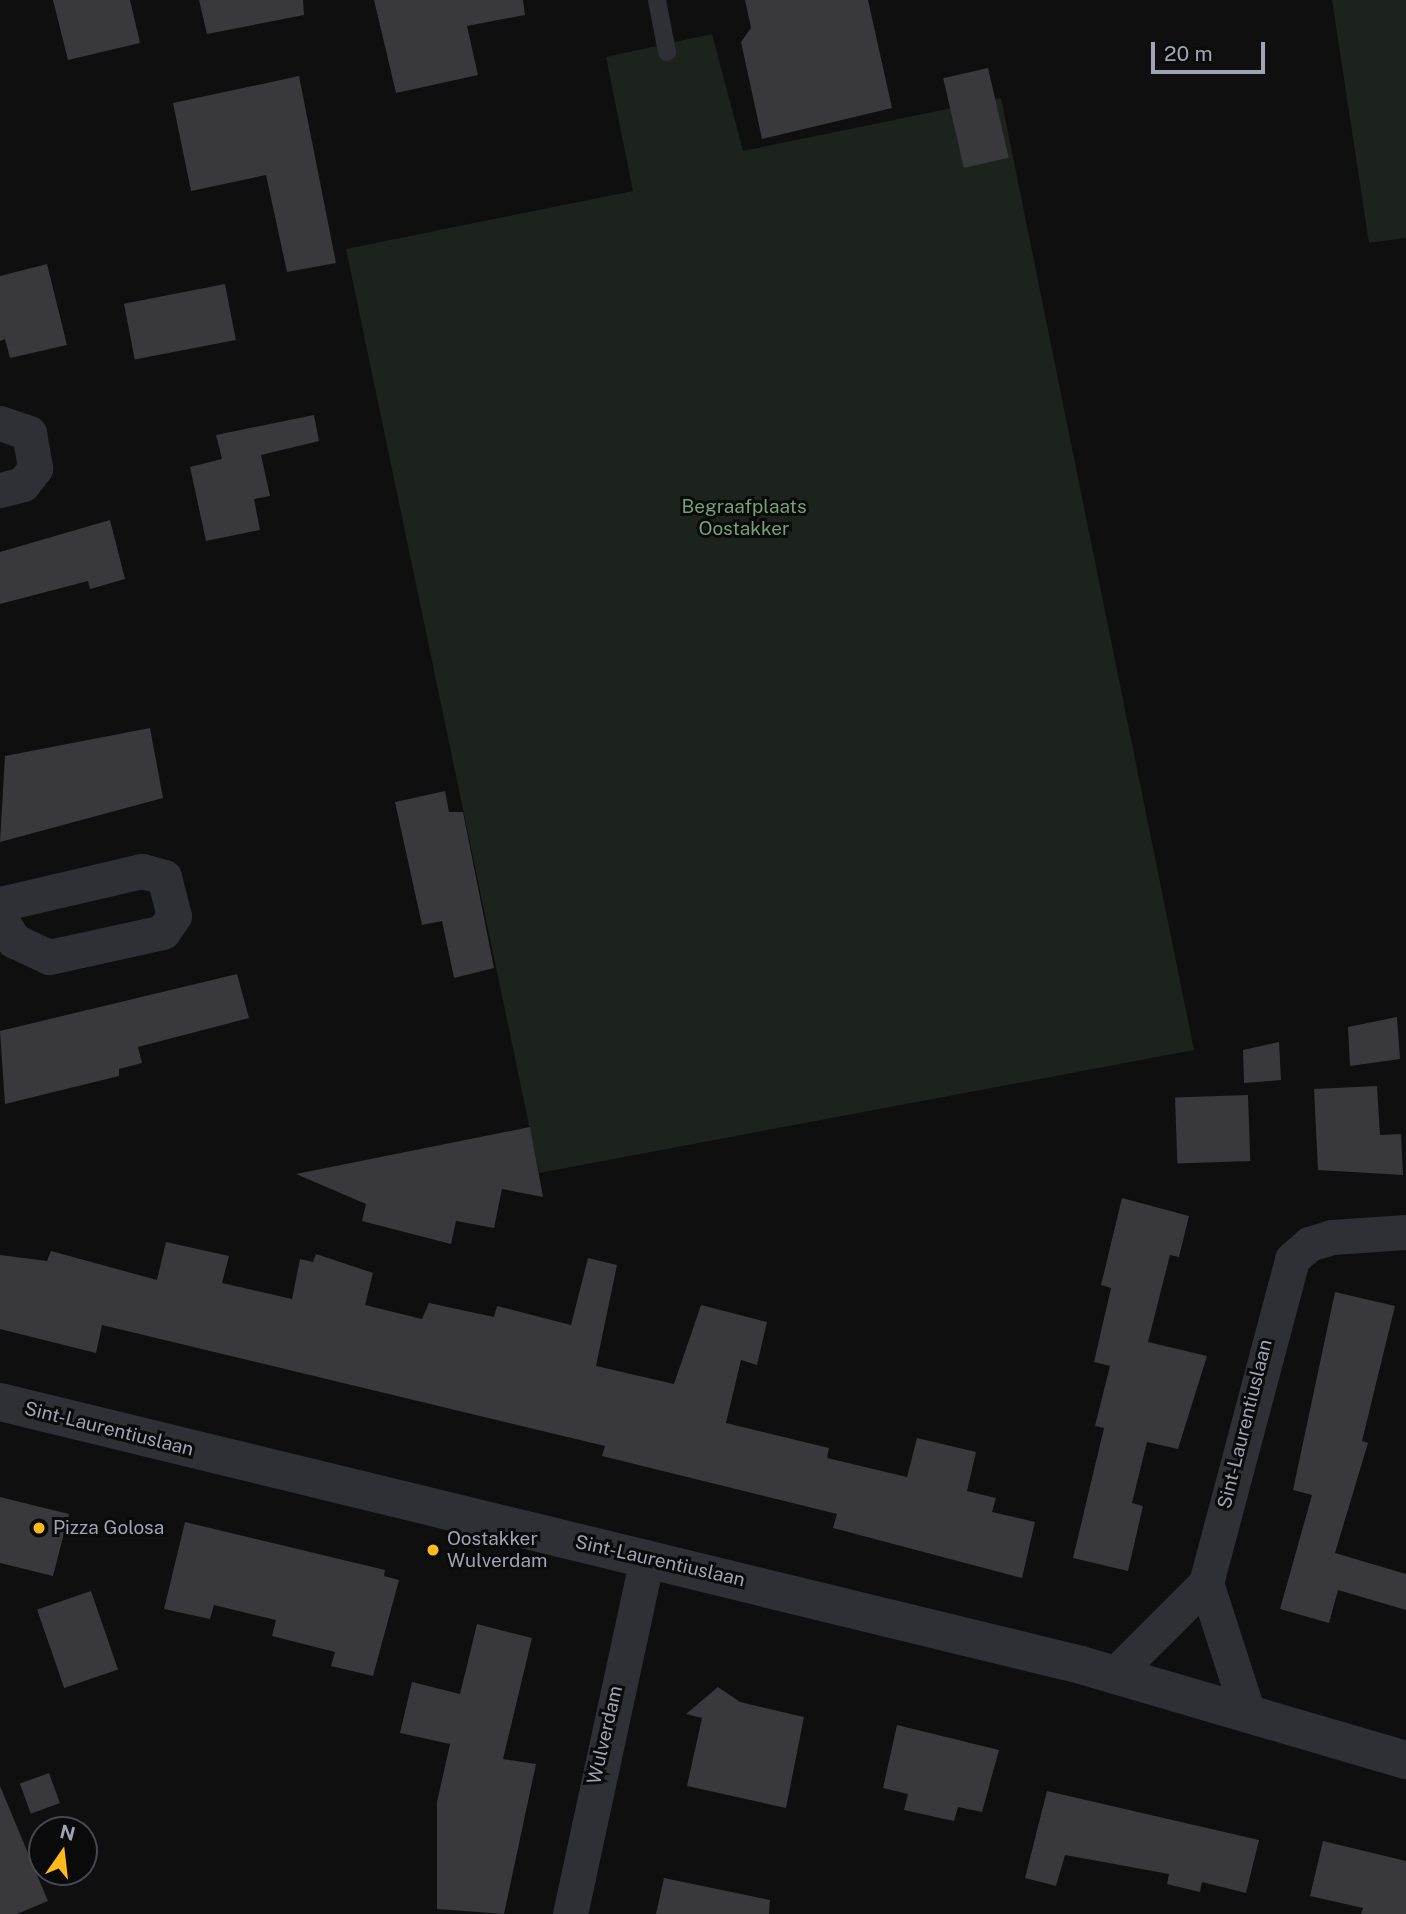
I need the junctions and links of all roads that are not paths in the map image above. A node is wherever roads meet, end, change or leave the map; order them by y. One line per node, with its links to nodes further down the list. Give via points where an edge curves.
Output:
1 (657, 0): 2 (lane)
2 (667, 52)
3 (0, 423): 4 (street, via 29,433 35,468 23,484)
4 (0, 490)
5 (0, 904): 6 (street, via 142,871 164,877 174,916 163,932 49,957 14,941)
6 (0, 918)
7 (1406, 1232): 10 (street, Sint-Laurentiuslaan, via 1332,1237 1309,1244 1292,1259)
8 (0, 1402): 9 (street, Sint-Laurentiuslaan)
9 (647, 1557): 11 (street, Sint-Laurentiuslaan); 14 (street, Wulverdam)
10 (1206, 1583): 11 (street); 12 (street)
11 (1115, 1674): 12 (street, Sint-Laurentiuslaan)
12 (1247, 1710): 13 (street, Sint-Laurentiuslaan)
13 (1406, 1760)
14 (570, 1914)

